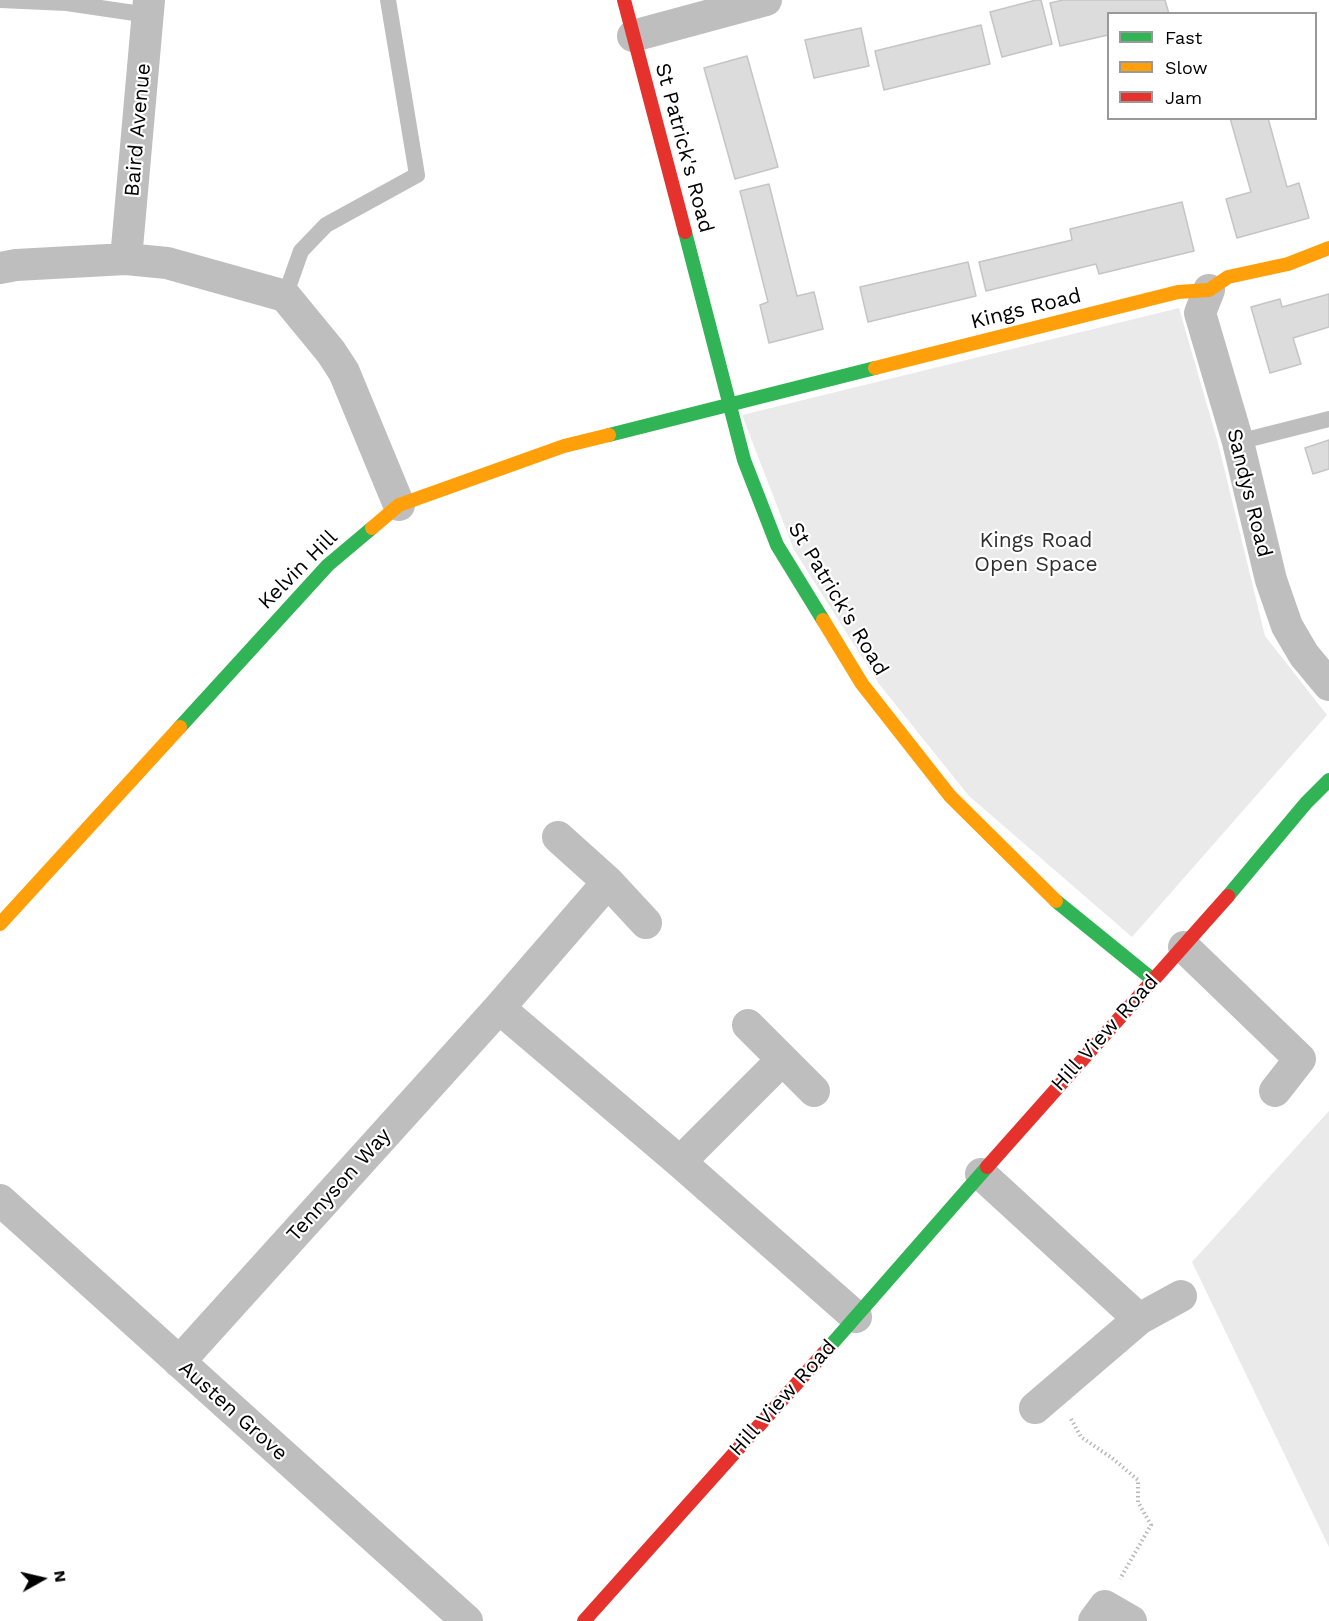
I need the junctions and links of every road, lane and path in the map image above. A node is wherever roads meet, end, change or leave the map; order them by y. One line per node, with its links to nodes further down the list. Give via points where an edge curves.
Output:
1 (0, 0): 5 (lane)
2 (388, 0): 11 (lane, via 417,175 326,225 301,251)
3 (624, 0): 6 (street, St Patrick's Road)
4 (766, 0): 6 (street)
5 (148, 8): 8 (street, Baird Avenue)
6 (633, 36): 12 (street, St Patrick's Road)
7 (1329, 248): 10 (street, Kings Road, via 1288,264 1228,277)
8 (126, 259): 9 (street); 11 (street, via 167,263)
9 (0, 268)
10 (1209, 290): 12 (street, Kings Road, via 1179,292); 14 (street, Sandys Road, via 1200,313)
11 (285, 296): 15 (street, via 344,372)
12 (729, 405): 15 (street, Kelvin Hill, via 564,446); 23 (street, St Patrick's Road, via 744,460 777,545 862,684 950,796 1059,904)
13 (1329, 419): 14 (lane)
14 (1238, 442): 16 (street, Sandys Road, via 1270,580 1287,626)
15 (399, 505): 21 (street, Kelvin Hill, via 328,565)
16 (1329, 685)
17 (1329, 780): 22 (street, Hill View Road)
18 (558, 837): 19 (street)
19 (608, 882): 20 (street); 24 (street, Tennyson Way)
20 (646, 923)
21 (0, 924)
22 (1184, 947): 23 (street, Hill View Road); 28 (street, via 1300,1059)
23 (1152, 979): 30 (street, Hill View Road)
24 (499, 1008): 29 (street); 35 (street, Tennyson Way)
25 (748, 1025): 26 (street)
26 (782, 1060): 27 (street); 29 (street)
27 (814, 1091)
28 (1275, 1091)
29 (680, 1162): 33 (street)
30 (981, 1174): 33 (street, Hill View Road); 34 (street)
31 (0, 1200): 35 (street, Austen Grove)
32 (1181, 1296): 34 (street)
33 (856, 1317): 39 (street, Hill View Road)
34 (1139, 1319): 36 (street)
35 (178, 1362): 38 (street, Austen Grove)
36 (1045, 1401): 37 (path, via 1081,1437 1138,1480 1138,1502 1151,1525)
37 (1110, 1616)
38 (467, 1621)
39 (584, 1621)

